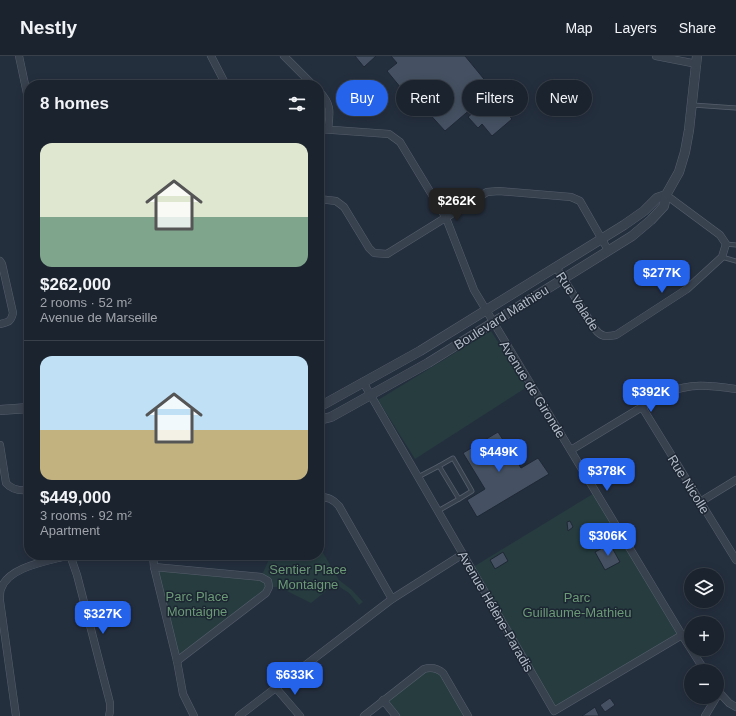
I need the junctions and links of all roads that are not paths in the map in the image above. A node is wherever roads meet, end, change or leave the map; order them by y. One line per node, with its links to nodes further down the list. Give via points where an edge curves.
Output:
1 (19, 56): 6 (street)
2 (211, 56): 7 (street)
3 (284, 56): 8 (street)
4 (656, 56): 5 (street)
5 (697, 60): 10 (street, Boulevard Mathieu)
6 (24, 80)
7 (223, 80)
8 (307, 80)
9 (324, 97): 13 (street, via 330,107)
10 (692, 105): 11 (lane); 14 (street, Boulevard Mathieu, via 685,152 679,172)
11 (736, 108)
12 (324, 129): 13 (street, Avenue de Gironde)
13 (328, 129): 16 (street, Avenue de Gironde, via 389,134 400,142)
14 (666, 195): 17 (street, Boulevard Mathieu, via 657,198 644,211); 18 (street, via 720,235); 20 (street, Boulevard Mathieu, via 664,206 651,220 632,236)
15 (324, 200): 16 (street, via 336,201 344,207 374,253 387,254)
16 (446, 218): 17 (street, via 487,192 571,197 580,201); 26 (street, Avenue de Gironde, via 474,290)
17 (601, 239): 20 (street); 24 (street, Boulevard Mathieu)
18 (726, 244): 19 (lane); 21 (street)
19 (736, 245)
20 (608, 250): 25 (street, Boulevard Mathieu)
21 (722, 258): 22 (lane); 25 (street, Rue Valade, via 687,289 609,337 599,334)
22 (736, 260)
23 (0, 261): 28 (street, via 13,313 12,319)
24 (556, 267): 25 (street, Rue Valade); 26 (street, Boulevard Mathieu)
25 (563, 278): 27 (street, Boulevard Mathieu)
26 (486, 311): 27 (street, Avenue de Gironde); 29 (street, Boulevard Mathieu)
27 (493, 323): 31 (street, Boulevard Mathieu); 38 (street, Avenue de Gironde)
28 (0, 324)
29 (363, 382): 31 (street, Avenue Hélène-Paradis); 32 (street, Boulevard Mathieu)
30 (736, 389): 33 (street, via 692,385 665,393)
31 (371, 395): 36 (street, Boulevard Mathieu); 40 (street, Avenue Hélène-Paradis)
32 (324, 404)
33 (642, 407): 38 (street); 45 (street, Rue Nicolle)
34 (24, 408): 35 (street)
35 (0, 410)
36 (324, 419)
37 (0, 445): 42 (street, via 6,483 15,490)
38 (571, 450): 55 (street, Avenue de Gironde)
39 (439, 466): 40 (lane); 44 (lane); 44 (lane, via 453,458 472,491)
40 (418, 477): 46 (street, Avenue Hélène-Paradis)
41 (736, 480): 45 (street)
42 (24, 490)
43 (324, 498): 53 (street, via 334,500 339,506)
44 (459, 499): 46 (lane)
45 (700, 502): 51 (street, Rue Nicolle)
46 (438, 511): 47 (street, Avenue Hélène-Paradis)
47 (463, 554): 53 (street); 63 (street, Avenue Hélène-Paradis)
48 (52, 560): 54 (street, via 22,568 9,576 1,588)
49 (72, 560): 65 (street, via 110,703)
50 (153, 560): 52 (street)
51 (736, 560)
52 (154, 567): 56 (street); 56 (street, via 261,577 268,581 266,593)
53 (392, 599): 58 (street)
54 (0, 600): 64 (street)
55 (682, 635): 57 (street, Avenue de Gironde); 63 (street, Avenue Hélène-Paradis)
56 (177, 661): 66 (street, via 183,694)
57 (701, 664)
58 (276, 688): 67 (street); 68 (street)
59 (724, 697): 62 (street)
60 (383, 700): 69 (street); 70 (street); 71 (street, via 424,669 434,668 443,673)
61 (711, 704): 72 (street)
62 (736, 707)
63 (553, 713)
64 (16, 716)
65 (109, 716)
66 (194, 716)
67 (238, 716)
68 (300, 716)
69 (364, 716)
70 (396, 716)
71 (468, 716)
72 (704, 716)

